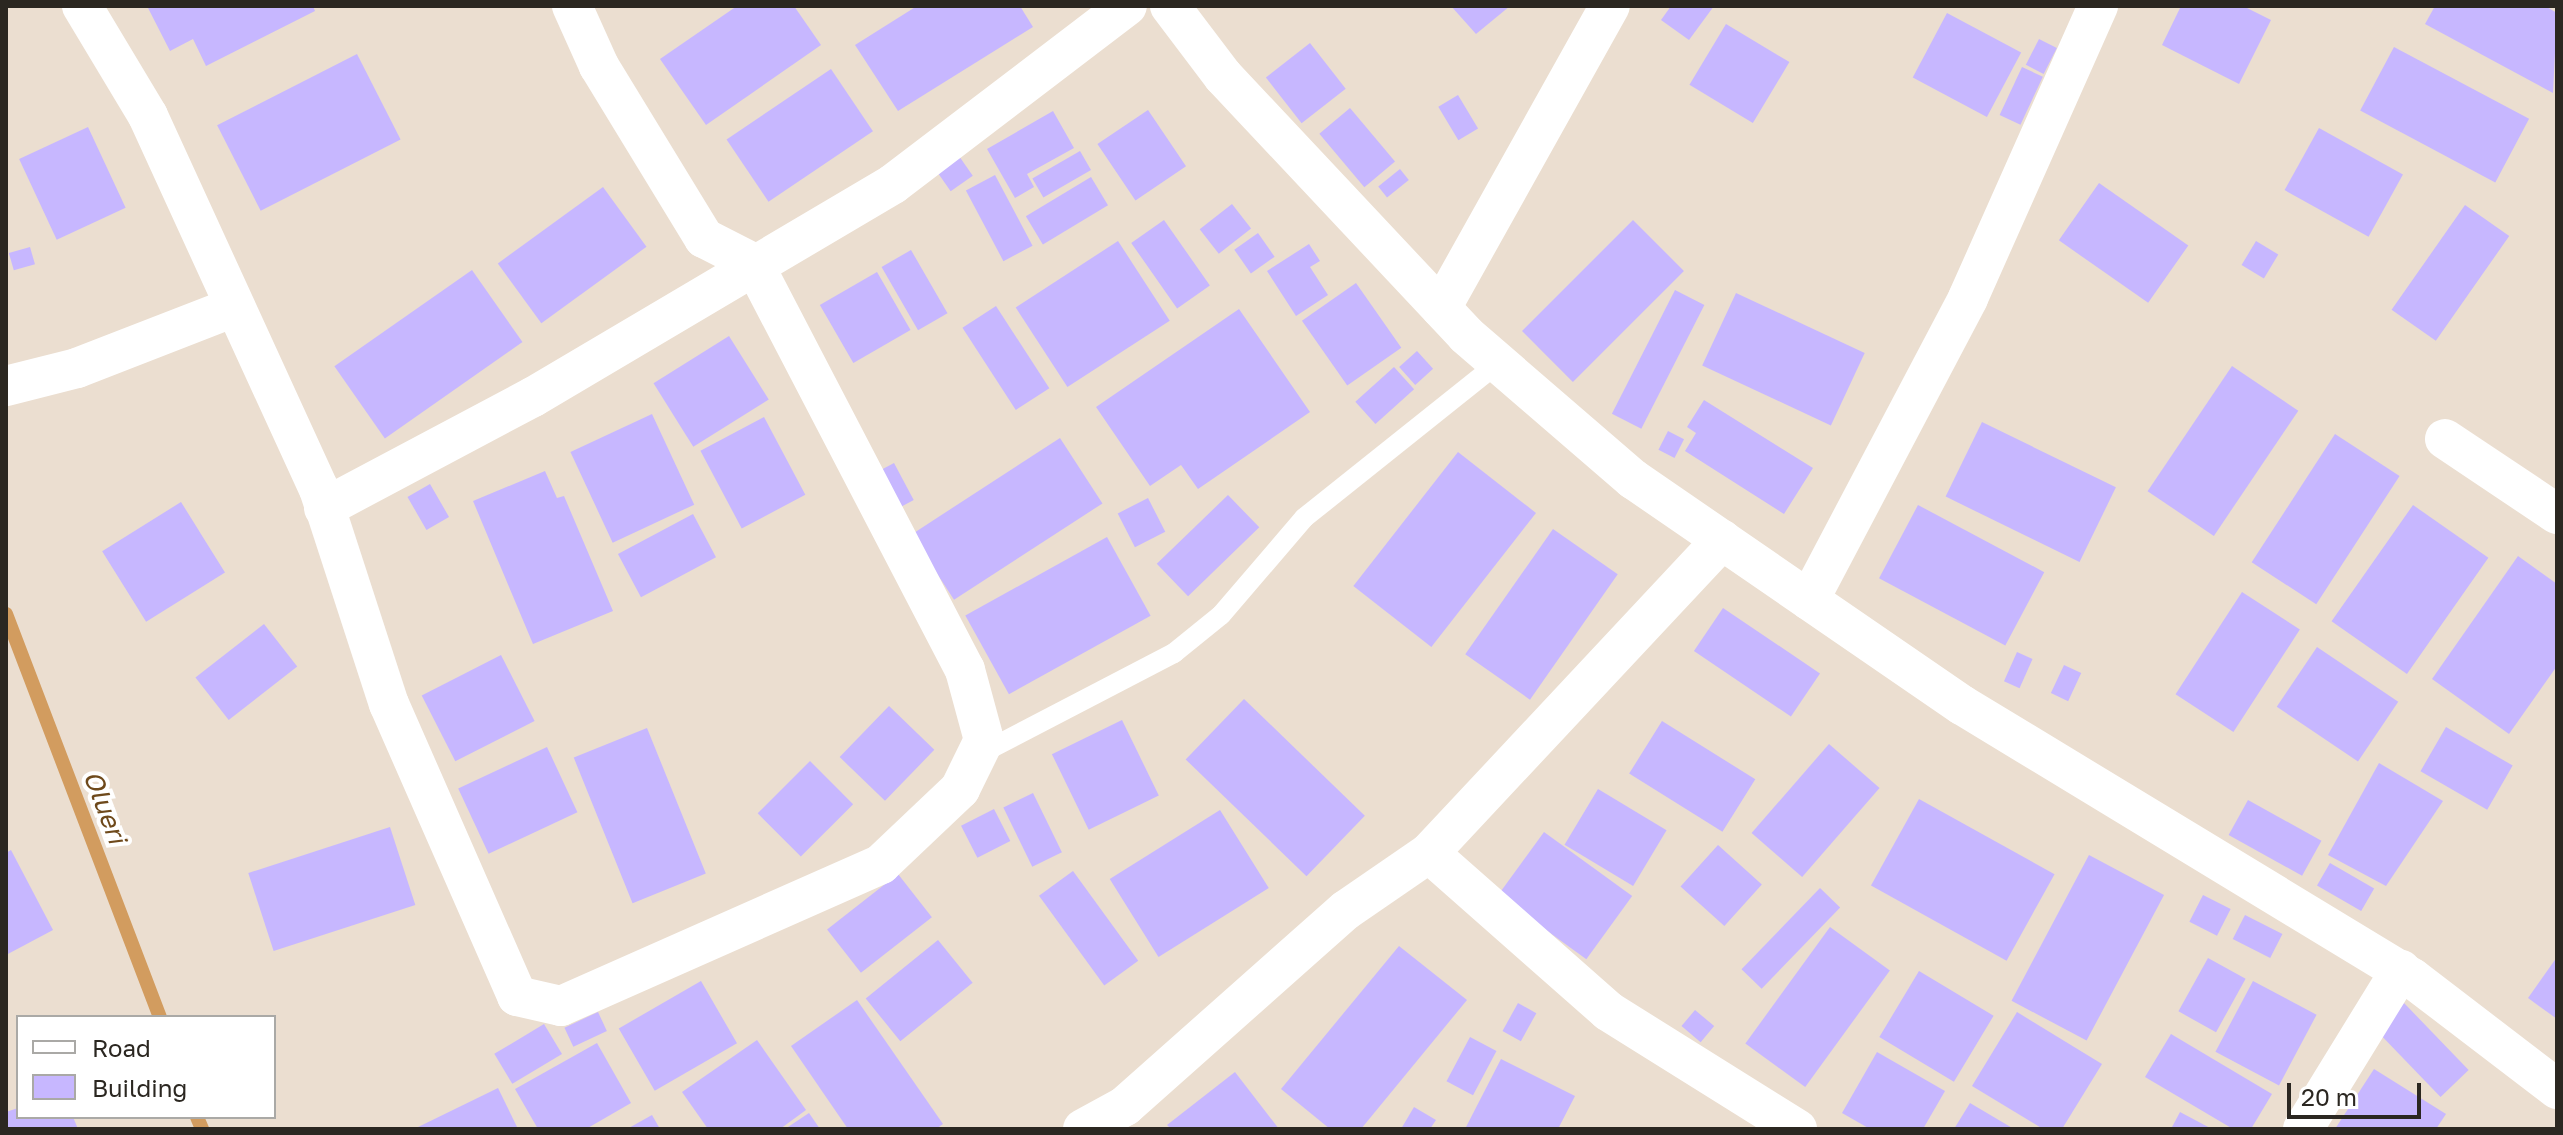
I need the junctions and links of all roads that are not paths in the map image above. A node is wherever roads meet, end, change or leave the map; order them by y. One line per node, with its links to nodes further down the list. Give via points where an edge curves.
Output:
1 (82, 6): 8 (street, via 148,116)
2 (572, 6): 7 (street, via 599,66 704,238)
3 (1127, 6): 7 (street, via 893,184)
4 (1170, 6): 9 (street, via 1223,76)
5 (1610, 6): 9 (street)
6 (2098, 6): 16 (street, via 1968,298)
7 (753, 263): 13 (street, via 533,397); 17 (street, via 965,670 984,740)
8 (232, 308): 11 (street, via 77,368); 13 (street)
9 (1441, 308): 10 (street)
10 (1498, 363): 15 (street, via 1633,479); 17 (lane, via 1304,518 1221,615 1174,653)
11 (6, 386)
12 (2445, 439): 14 (street)
13 (324, 508): 17 (street, via 389,704 517,996 561,1006 881,864 960,789)
14 (2557, 514)
15 (1722, 540): 16 (street); 18 (street)
16 (1809, 600): 19 (street, via 1962,705)
17 (980, 754)
18 (1429, 853): 21 (street, via 1346,910 1125,1106); 22 (street, via 1608,1011)
19 (2401, 970): 20 (street); 23 (street)
20 (2557, 1089)
21 (1083, 1129)
22 (1797, 1129)
23 (2303, 1129)

